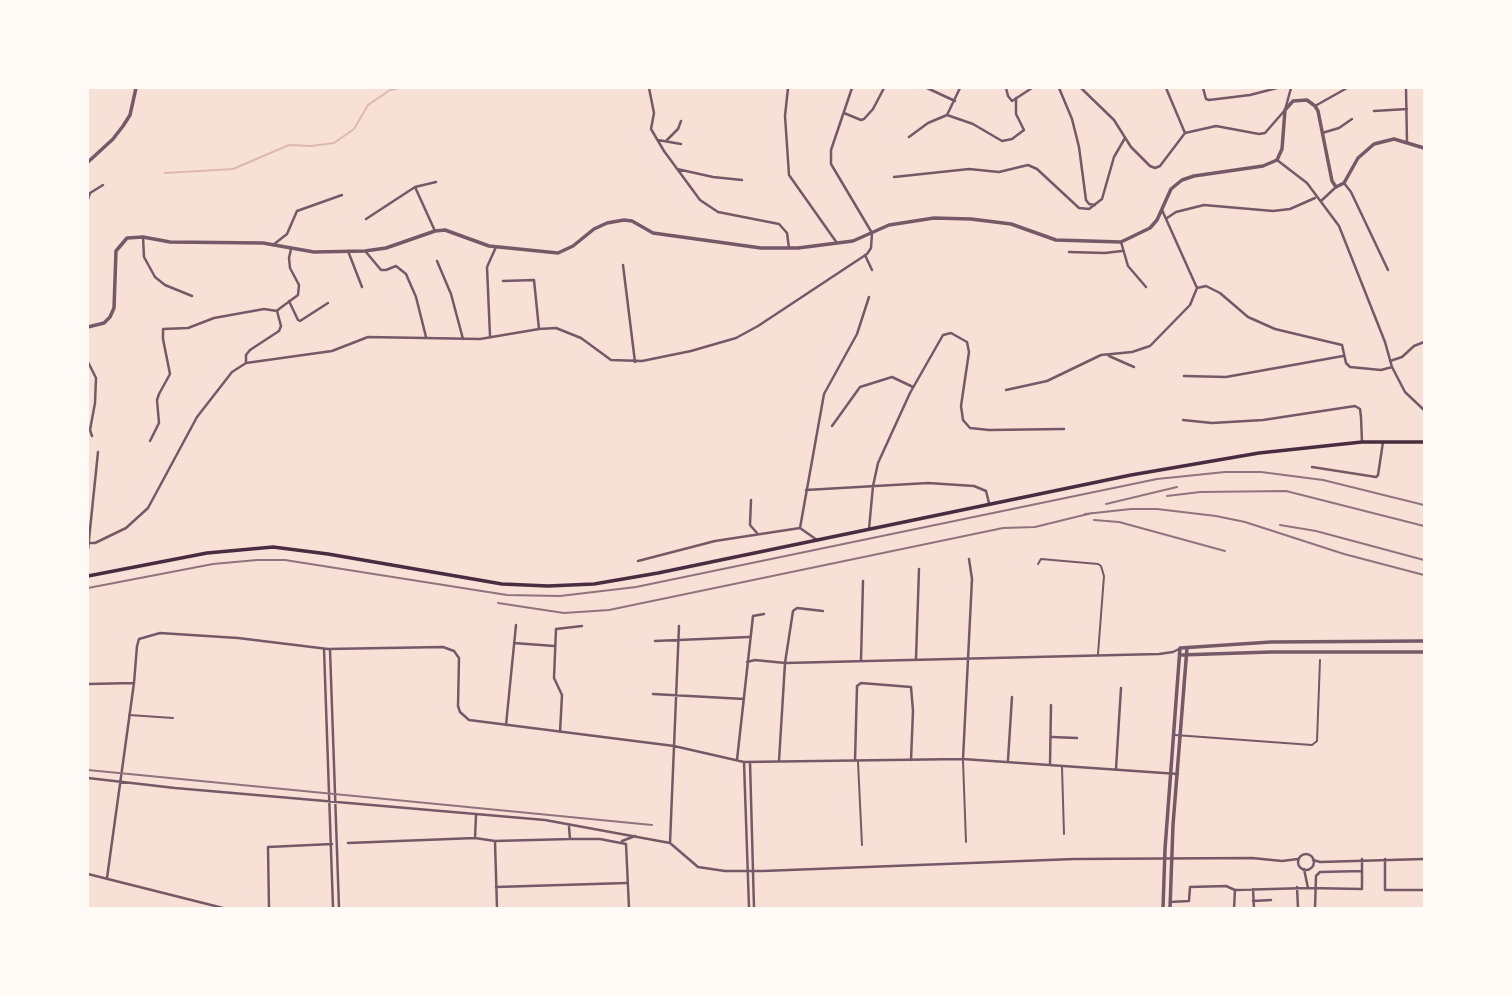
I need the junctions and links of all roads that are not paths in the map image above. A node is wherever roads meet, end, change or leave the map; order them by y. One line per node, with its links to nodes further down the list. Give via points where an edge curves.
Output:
1 (136, 88): 38 (street, via 123,126)
2 (649, 88): 32 (street, via 654,113 651,129)
3 (788, 88): 59 (street, via 789,175)
4 (852, 88): 24 (street)
5 (884, 88): 24 (street, via 864,119)
6 (927, 88): 19 (street)
7 (960, 88): 19 (street)
8 (1006, 88): 18 (street, via 1009,100)
9 (1032, 88): 18 (street)
10 (1059, 88): 51 (street, via 1079,147 1086,200)
11 (1081, 88): 31 (street, via 1114,120)
12 (1166, 88): 28 (street)
13 (1203, 88): 14 (street, via 1209,100)
14 (1277, 88)
15 (1292, 88): 22 (street)
16 (1347, 88): 20 (street)
17 (1406, 88): 21 (street)
18 (1016, 99): 25 (street, via 1016,114 1024,131 1012,139 1002,141)
19 (955, 101): 25 (street)
20 (1315, 106): 22 (street, via 1300,100); 29 (street)
21 (1407, 109): 23 (street); 34 (street)
22 (1285, 110): 28 (street, via 1259,134 1216,125); 37 (street)
23 (1374, 111)
24 (843, 112): 56 (street, via 831,164)
25 (947, 115): 30 (street)
26 (1352, 120): 29 (street)
27 (681, 121): 33 (street)
28 (1185, 133): 31 (street, via 1155,167)
29 (1322, 133): 46 (street)
30 (909, 137)
31 (1125, 138): 51 (street, via 1114,157 1106,190)
32 (658, 140): 33 (street); 39 (street)
33 (666, 141): 35 (street)
34 (1406, 142): 36 (street); 43 (street, via 1382,141 1366,149)
35 (681, 144)
36 (1424, 148)
37 (1277, 160): 48 (street, via 1301,177); 52 (street, via 1182,180 1171,189)
38 (88, 162)
39 (677, 169): 41 (street); 63 (street, via 710,208 779,223 787,233)
40 (894, 177): 51 (street, via 969,169 999,172 1028,164 1079,208)
41 (742, 180)
42 (436, 182): 45 (street)
43 (1344, 183): 46 (street); 72 (street)
44 (103, 185): 49 (street)
45 (415, 187): 54 (street); 55 (street)
46 (1336, 187): 50 (street)
47 (342, 195): 60 (street, via 297,211 287,234)
48 (1316, 197): 50 (street); 53 (street, via 1290,209 1204,205)
49 (88, 199)
50 (1320, 202): 90 (street, via 1339,226)
51 (1095, 205)
52 (1163, 210): 53 (street); 58 (street, via 1150,228)
53 (1167, 218): 76 (street)
54 (366, 219)
55 (435, 231): 61 (street); 65 (street)
56 (872, 233): 58 (street, via 901,222 971,219 1011,223 1056,240); 59 (street); 68 (street, via 871,248)
57 (143, 237): 60 (street); 77 (street, via 144,257 155,277); 82 (street, via 127,238 116,251 114,308 104,323)
58 (1121, 242): 66 (street)
59 (837, 243): 63 (street)
60 (274, 245): 62 (street)
61 (496, 247): 63 (street, via 558,253 607,223 624,220 653,233); 85 (street, via 487,267)
62 (292, 248): 64 (street); 79 (street, via 290,268 299,290)
63 (789, 248)
64 (348, 251): 65 (street); 74 (street)
65 (365, 251): 84 (street, via 381,270 396,266 406,274)
66 (1122, 251): 67 (street); 75 (street)
67 (1069, 252)
68 (865, 255): 71 (street); 92 (street, via 736,338)
69 (437, 261): 86 (street)
70 (623, 265): 92 (street)
71 (872, 270)
72 (1388, 270)
73 (503, 281): 83 (street, via 534,280)
74 (362, 286)
75 (1146, 287)
76 (1197, 288): 88 (street, via 1189,305 1150,346); 89 (street, via 1206,286 1220,293 1248,317 1275,329 1342,345)
77 (192, 296)
78 (869, 298): 111 (street, via 857,334 824,394)
79 (289, 301): 80 (street, via 299,321); 81 (street)
80 (328, 303)
81 (277, 311): 93 (street, via 279,331 250,350); 104 (street, via 264,309 188,328 163,329 170,374 159,394 159,424)
82 (88, 327)
83 (539, 329): 85 (street); 92 (street, via 568,331 605,358)
84 (426, 337): 86 (street); 93 (street, via 368,337 332,351)
85 (490, 338): 86 (street)
86 (463, 339)
87 (1424, 342): 90 (street)
88 (1106, 355): 94 (street); 98 (street, via 1047,381)
89 (1344, 356): 95 (street, via 1350,367); 96 (street, via 1226,377)
90 (1390, 361): 95 (street)
91 (88, 362): 103 (street, via 96,377)
92 (635, 362)
93 (246, 363): 118 (street, via 232,372 197,417 148,508 126,528)
94 (1134, 367)
95 (1392, 367): 99 (street, via 1405,392)
96 (1184, 376)
97 (913, 387): 101 (street, via 892,377 860,387); 102 (street, via 937,343 951,333 967,342 961,406 970,428); 110 (street, via 878,463)
98 (1006, 390)
99 (1424, 410)
100 (1183, 420): 105 (street, via 1264,420 1355,407 1362,417)
101 (832, 426)
102 (1064, 429)
103 (92, 436)
104 (150, 441)
105 (1362, 442): 106 (main road); 113 (main road, via 1246,455)
106 (1383, 442): 107 (main road); 109 (street, via 1376,477)
107 (1424, 442)
108 (97, 452): 118 (street)
109 (1312, 467)
110 (873, 486): 111 (street); 113 (street, via 974,486 986,491); 115 (street)
111 (806, 490): 114 (street)
112 (751, 500): 116 (street, via 750,525)
113 (989, 503): 115 (main road)
114 (800, 528): 116 (street); 117 (street)
115 (869, 529): 117 (main road)
116 (757, 533): 121 (street)
117 (817, 540): 124 (main road, via 594,584 502,584 273,547 206,553)
118 (88, 543): 119 (street)
119 (88, 549)
120 (969, 559): 146 (street)
121 (638, 561)
122 (1038, 564): 143 (lane, via 1041,559 1101,566)
123 (919, 569): 147 (street)
124 (88, 576)
125 (863, 580): 149 (street)
126 (823, 611): 151 (street, via 794,609)
127 (764, 614): 131 (street, via 754,614)
128 (516, 625): 135 (street)
129 (582, 626): 136 (street, via 557,628)
130 (679, 626): 132 (street)
131 (750, 638): 132 (street); 150 (street)
132 (679, 640): 133 (street); 156 (street)
133 (655, 641)
134 (1424, 642): 138 (street, via 1271,642)
135 (514, 643): 136 (street); 162 (street)
136 (554, 646): 163 (street, via 554,678 562,695)
137 (1180, 648): 138 (street); 141 (street); 144 (street)
138 (1188, 648): 145 (street)
139 (324, 649): 140 (street); 153 (street, via 160,633 139,639); 184 (street)
140 (330, 649): 162 (street, via 449,648 459,658 460,712 469,720); 185 (street)
141 (1173, 652): 143 (street); 144 (street)
142 (1424, 652): 145 (street)
143 (1098, 655): 146 (street)
144 (1180, 655): 145 (street); 164 (street)
145 (1187, 655): 165 (street)
146 (969, 658): 147 (street); 171 (street)
147 (916, 660): 149 (street)
148 (1320, 660): 165 (lane, via 1315,744)
149 (861, 661): 151 (street)
150 (747, 662): 151 (street); 158 (street)
151 (785, 663): 172 (street)
152 (88, 684): 153 (street)
153 (134, 684): 160 (street)
154 (1121, 688): 179 (street)
155 (653, 694): 156 (street)
156 (676, 697): 158 (street); 168 (street)
157 (1012, 697): 174 (street)
158 (744, 699): 169 (street)
159 (1051, 705): 166 (street)
160 (129, 715): 161 (lane); 183 (street)
161 (173, 718)
162 (506, 725): 163 (street)
163 (560, 732): 168 (street)
164 (1175, 735): 165 (lane); 180 (street)
165 (1182, 736): 181 (street)
166 (1052, 737): 167 (street); 177 (street)
167 (1077, 737)
168 (674, 746): 169 (street); 196 (street)
169 (737, 760): 175 (street)
170 (911, 760): 171 (street); 173 (street); 173 (street, via 912,690 858,685)
171 (963, 760): 174 (street); 194 (lane)
172 (779, 761): 173 (street); 176 (street)
173 (856, 761): 199 (lane)
174 (1008, 761): 177 (street)
175 (744, 762): 176 (street); 212 (street)
176 (750, 762): 212 (street)
177 (1050, 765): 178 (street)
178 (1062, 766): 179 (street); 188 (lane)
179 (1116, 769): 180 (street)
180 (1171, 773): 181 (street); 201 (street)
181 (1178, 774): 200 (street)
182 (88, 778): 183 (street)
183 (120, 782): 184 (street); 215 (street)
184 (329, 801): 185 (street); 197 (street)
185 (335, 801): 187 (street, via 513,816); 198 (street)
186 (476, 815): 190 (street)
187 (569, 826): 189 (street); 191 (street)
188 (1064, 834)
189 (635, 835): 193 (street); 196 (street)
190 (475, 838): 192 (street); 195 (street)
191 (570, 839): 192 (street); 193 (street)
192 (495, 841): 217 (street)
193 (622, 841): 216 (street, via 627,848)
194 (966, 842)
195 (348, 843)
196 (670, 843): 212 (street, via 698,867)
197 (331, 844): 198 (street); 228 (street, via 268,847); 229 (street)
198 (337, 844): 230 (street)
199 (862, 845)
200 (1171, 858): 201 (street); 206 (street); 226 (street)
201 (1164, 859): 212 (street); 235 (street)
202 (1298, 859): 206 (street); 207 (street, via 1306,854); 209 (street)
203 (1362, 859): 204 (street); 208 (street); 213 (street)
204 (1385, 859): 205 (street); 223 (street, via 1385,890)
205 (1424, 859)
206 (1290, 860): 209 (street)
207 (1313, 860): 208 (street); 210 (street)
208 (1320, 862): 210 (street)
209 (1298, 864): 211 (street)
210 (1312, 866): 211 (street)
211 (1306, 869): 219 (street)
212 (750, 871): 233 (street); 234 (street)
213 (1362, 872): 220 (street, via 1320,872); 220 (street, via 1360,890)
214 (88, 874): 215 (street)
215 (107, 878): 227 (street)
216 (627, 883): 217 (street); 232 (street)
217 (496, 887): 231 (street)
218 (1297, 887): 219 (street); 221 (street); 239 (street)
219 (1308, 888): 220 (street)
220 (1314, 888): 240 (street)
221 (1253, 889): 222 (street); 225 (street)
222 (1235, 890): 226 (street, via 1190,887 1189,901); 237 (street)
223 (1424, 890)
224 (1271, 900): 225 (street)
225 (1253, 901): 238 (street)
226 (1170, 902): 236 (street)
227 (223, 908)
228 (269, 908)
229 (333, 908)
230 (339, 908)
231 (497, 908)
232 (629, 908)
233 (749, 908)
234 (754, 908)
235 (1163, 908)
236 (1170, 908)
237 (1234, 908)
238 (1254, 908)
239 (1298, 908)
240 (1315, 908)

